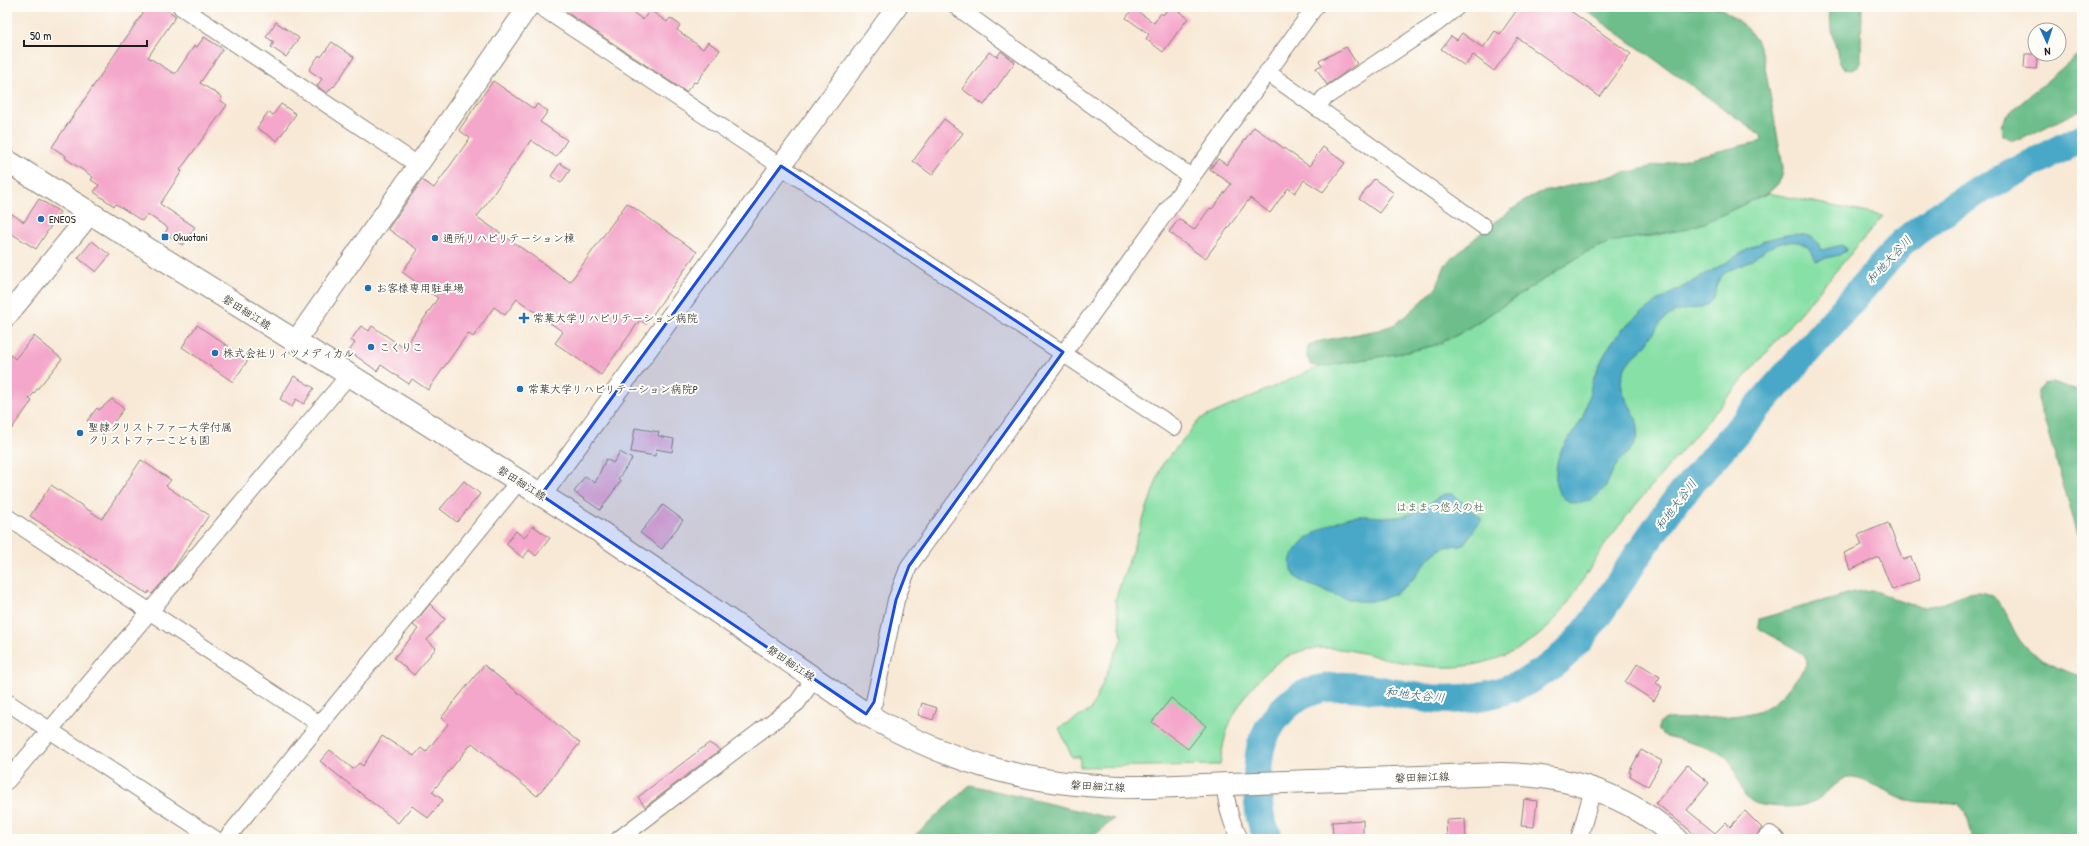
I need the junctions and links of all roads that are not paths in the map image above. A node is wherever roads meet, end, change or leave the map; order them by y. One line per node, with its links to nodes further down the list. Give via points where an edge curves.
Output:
1 (181, 7): 11 (street)
2 (528, 7): 11 (street)
3 (542, 7): 12 (street)
4 (897, 7): 12 (street)
5 (957, 7): 13 (street)
6 (1315, 7): 8 (street)
7 (1457, 7): 9 (street, via 1324,98)
8 (1267, 72): 9 (street); 13 (street)
9 (1317, 108): 15 (street)
10 (7, 161): 14 (main road, 磐田細江線)
11 (418, 165): 17 (street)
12 (781, 166): 18 (street); 22 (street)
13 (1191, 177): 18 (street)
14 (90, 214): 16 (street); 17 (main road, 磐田細江線)
15 (1483, 226)
16 (7, 316)
17 (295, 342): 19 (main road, 磐田細江線)
18 (1063, 352): 20 (street); 27 (street, via 909,566 896,600 874,702)
19 (349, 375): 21 (main road, 磐田細江線); 24 (street)
20 (1174, 427)
21 (519, 481): 22 (main road, 磐田細江線); 28 (street)
22 (541, 495): 25 (main road, 磐田細江線, via 599,531)
23 (7, 517): 24 (street)
24 (149, 611): 28 (street); 29 (street)
25 (814, 679): 27 (main road, 磐田細江線); 35 (street, via 798,703)
26 (7, 702): 29 (street)
27 (866, 714): 31 (main road, 磐田細江線, via 916,741 965,761 1043,781 1116,788)
28 (320, 725): 34 (street)
29 (50, 731): 30 (street); 33 (street)
30 (7, 781)
31 (1233, 784): 32 (main road, 磐田細江線, via 1522,774 1563,780); 36 (street, via 1226,801 1231,823)
32 (1593, 789): 37 (street); 38 (main road, 磐田細江線, via 1640,811)
33 (215, 839)
34 (226, 839)
35 (619, 839)
36 (1240, 839)
37 (1579, 839)
38 (1677, 839)
39 (1765, 839): 40 (street, via 1770,834)
40 (1776, 839)

